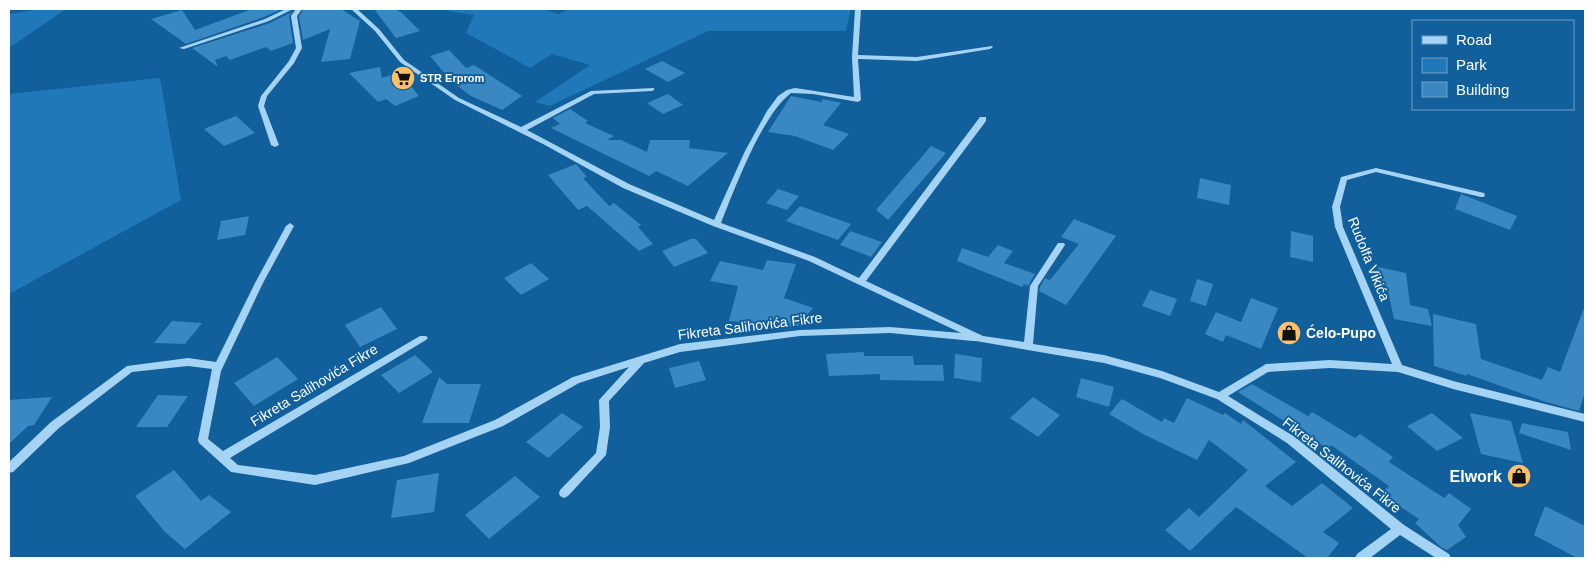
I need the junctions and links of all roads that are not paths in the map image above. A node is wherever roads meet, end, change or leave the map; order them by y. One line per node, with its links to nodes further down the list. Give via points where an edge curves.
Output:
1 (290, 9): 6 (street, via 267,20)
2 (299, 9): 11 (street, via 294,16 299,48 292,62 264,96 261,106)
3 (354, 9): 10 (street, Fikreta Salihovića Fikre, via 377,30 402,62 457,99)
4 (858, 9): 7 (street)
5 (990, 47): 7 (street, via 916,60)
6 (182, 48)
7 (854, 57): 13 (street, via 858,100 790,91 778,98 744,160)
8 (652, 89): 10 (street, via 592,92)
9 (983, 119): 16 (street)
10 (521, 130): 13 (street, Fikreta Salihovića Fikre, via 626,186)
11 (275, 145)
12 (1481, 195): 22 (street, Rudolfa Vikića, via 1376,170 1344,179 1336,208 1340,227)
13 (716, 224): 16 (street, Fikreta Salihovića Fikre, via 812,259)
14 (290, 226): 21 (street, Fikreta Salihovića Fikre)
15 (1061, 245): 19 (street, via 1034,286)
16 (860, 282): 18 (street, Fikreta Salihovića Fikre)
17 (423, 338): 25 (street, Fikreta Salihovića Fikre)
18 (981, 339): 19 (street, Fikreta Salihovića Fikre); 20 (street, Fikreta Salihovića Fikre, via 890,330 800,333 680,348)
19 (1028, 347): 23 (street, Fikreta Salihovića Fikre, via 1104,359)
20 (641, 360): 25 (street, Fikreta Salihovića Fikre, via 576,380 499,423 405,460 315,480 235,470); 27 (street, via 604,400 601,455)
21 (218, 366): 25 (street, Fikreta Salihovića Fikre, via 203,440); 26 (street, via 188,362 130,369 55,425)
22 (1398, 368): 23 (street, via 1330,364 1266,368); 24 (street)
23 (1220, 396): 28 (street, Fikreta Salihovića Fikre, via 1292,440)
24 (1585, 418)
25 (222, 457)
26 (9, 469)
27 (564, 493)
28 (1400, 529): 29 (street, Fikreta Salihovića Fikre); 30 (street, Fikreta Salihovića Fikre)
29 (1361, 558)
30 (1445, 558)

